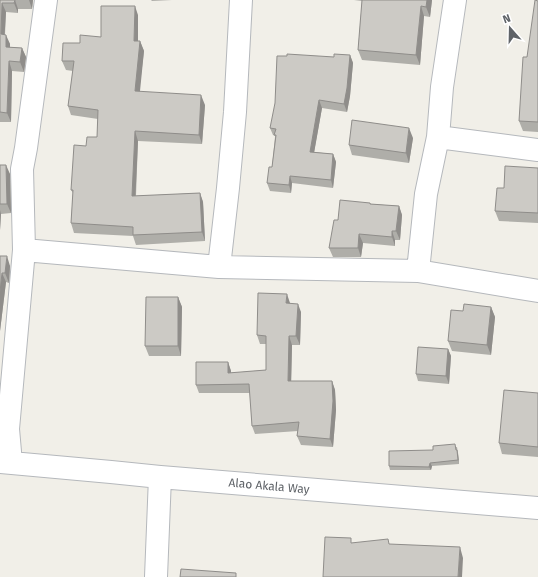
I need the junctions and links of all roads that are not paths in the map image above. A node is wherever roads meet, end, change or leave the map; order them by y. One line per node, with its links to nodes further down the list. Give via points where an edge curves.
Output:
1 (46, 0): 6 (street, via 22,169)
2 (241, 0): 7 (street, via 235,112)
3 (454, 0): 4 (street)
4 (438, 137): 5 (street); 8 (street, via 426,194)
5 (538, 150)
6 (24, 250): 7 (street); 10 (street)
7 (219, 267): 8 (street)
8 (418, 271): 9 (street)
9 (538, 291)
10 (6, 462): 11 (street, Alao Akala Way)
11 (160, 477): 12 (street, Alao Akala Way); 13 (street)
12 (538, 508)
13 (156, 577)

